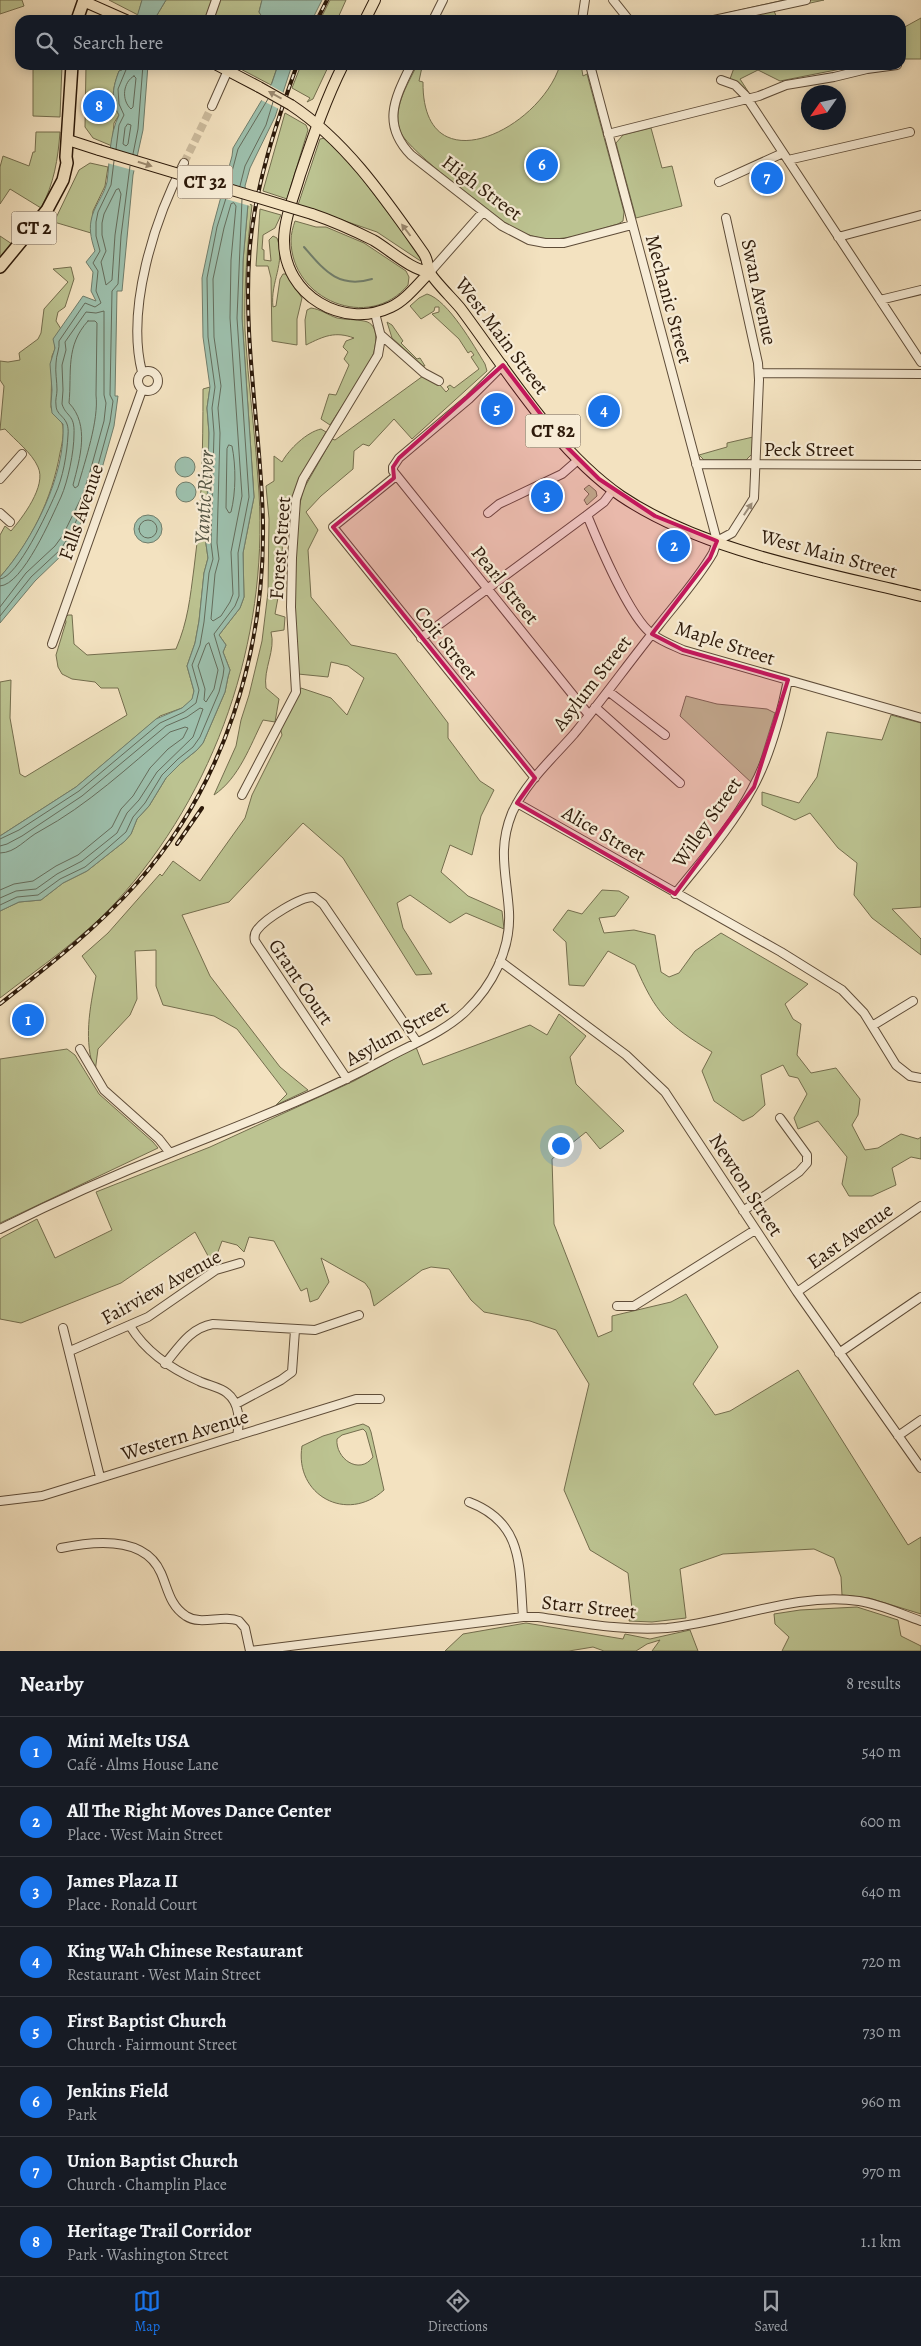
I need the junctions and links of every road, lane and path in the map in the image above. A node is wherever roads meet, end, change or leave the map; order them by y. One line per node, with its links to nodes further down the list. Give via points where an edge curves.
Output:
1 (74, 0): 2 (street)
2 (84, 0): 9 (highway); 10 (main road)
3 (216, 0): 11 (street)
4 (375, 0): 12 (main road)
5 (443, 0): 13 (street)
6 (585, 0): 14 (street)
7 (612, 0): 15 (street)
8 (806, 0): 16 (street)
9 (79, 15)
10 (116, 15)
11 (211, 15)
12 (368, 15)
13 (436, 15)
14 (583, 15)
15 (626, 15)
16 (737, 15)
17 (72, 70): 29 (highway, CT 2)
18 (228, 70): 25 (street); 26 (main road, West Main Street, one-way to 18, bridge, via 291,105)
19 (341, 70): 26 (main road)
20 (409, 70): 34 (street, High Street, via 394,104 394,124 400,140 411,155)
21 (591, 70): 28 (street, Mechanic Street)
22 (863, 70): 24 (street, via 786,85)
23 (721, 80): 24 (street, via 735,85)
24 (748, 99): 28 (street); 30 (street)
25 (212, 106)
26 (317, 124): 40 (main road, West Main Street / CT 82, one-way to 26, via 426,258 371,183 344,149); 43 (main road, via 286,224 284,244 287,260 297,282 320,303 346,314)
27 (910, 132): 31 (street)
28 (608, 134): 37 (street, Mechanic Street)
29 (68, 140): 39 (highway, CT 2, via 63,180 46,211); 40 (main road, CT 32, one-way to 40, bridge, via 312,214 361,234 419,270)
30 (783, 152): 31 (street); 33 (street)
31 (788, 160): 38 (street)
32 (184, 163): 47 (street, Falls Avenue, via 166,198 140,291 138,320)
33 (719, 182)
34 (484, 212): 37 (street, High Street, via 515,235 545,243 571,241); 40 (street)
35 (921, 215): 38 (street)
36 (726, 218): 48 (street, Swan Avenue)
37 (632, 225): 54 (street, Mechanic Street)
38 (838, 237): 42 (street)
39 (0, 267)
40 (430, 272): 43 (main road, via 401,301); 46 (main road, West Main Street / CT 82)
41 (921, 290): 42 (street)
42 (880, 300): 45 (street)
43 (375, 313): 44 (street, Forest Street)
44 (381, 335): 50 (street, via 424,373); 78 (street, Forest Street, via 376,361 303,479 296,499 291,607 296,692)
45 (921, 362)
46 (503, 365): 53 (main road, West Main Street / CT 82); 57 (street, via 399,458 393,467)
47 (142, 372): 51 (street, Falls Avenue, via 137,382); 51 (street, via 152,372 158,383 150,391)
48 (759, 373): 49 (street); 55 (street, Swan Avenue)
49 (921, 374)
50 (439, 381)
51 (142, 390): 69 (street, Falls Avenue)
52 (22, 454): 58 (street)
53 (578, 460): 59 (main road, West Main Street / CT 82); 60 (street, via 562,474)
54 (696, 464): 55 (street, Peck Street); 64 (street, Mechanic Street)
55 (756, 465): 56 (street, Peck Street); 64 (street, Swan Avenue, one-way to 55, via 732,533 754,500)
56 (921, 465)
57 (396, 476): 65 (street, Pearl Street); 68 (street, Coit Street, via 333,527)
58 (0, 479)
59 (613, 490): 62 (street); 64 (main road, West Main Street / CT 82, via 655,516)
60 (488, 513)
61 (0, 514): 63 (street)
62 (587, 515): 65 (street); 67 (street, Maple Street, via 629,603 641,624)
63 (10, 522)
64 (717, 542): 66 (main road, West Main Street / CT 82); 67 (street, Asylum Street, via 710,558)
65 (487, 589): 68 (street); 73 (street, Pearl Street)
66 (921, 596)
67 (652, 634): 70 (street, Maple Street, via 683,650); 71 (street, Asylum Street)
68 (421, 638): 76 (street, Coit Street)
69 (52, 644)
70 (788, 680): 74 (street, Maple Street); 80 (street, Willey Street, via 754,787 738,814)
71 (608, 690): 72 (street, Asylum Street); 75 (street)
72 (595, 707): 73 (street, Asylum Street); 77 (street)
73 (589, 715): 76 (street, Asylum Street)
74 (921, 718)
75 (665, 735)
76 (535, 778): 79 (street, Asylum Street)
77 (680, 783)
78 (242, 794)
79 (517, 803): 80 (street, Alice Street); 81 (street, Asylum Street, via 508,824 504,846 503,870 509,916)
80 (675, 894): 83 (street, Alice Street, via 781,952 842,990)
81 (500, 961): 84 (street, Asylum Street, via 486,989 463,1014); 91 (street, Newton Street, via 626,1055 656,1082)
82 (913, 1001): 83 (street)
83 (872, 1026): 86 (street, Alice Street, via 896,1065 910,1076)
84 (417, 1042): 87 (street, Asylum Street); 87 (street, Grant Court, via 323,904 314,897 301,898 261,925 255,933 255,941)
85 (80, 1049): 89 (street, via 104,1090 159,1139)
86 (921, 1078)
87 (347, 1079): 89 (street, Asylum Street)
88 (780, 1118): 91 (street, via 807,1155 806,1163 799,1172)
89 (170, 1153): 92 (street, Asylum Street)
90 (921, 1206): 95 (street, East Avenue)
91 (743, 1211): 93 (street, Newton Street)
92 (0, 1229)
93 (755, 1230): 95 (street, Newton Street); 97 (street, via 634,1306)
94 (240, 1263): 99 (street, Fairview Avenue, via 216,1270)
95 (798, 1292): 103 (street, Newton Street)
96 (921, 1296): 103 (street)
97 (617, 1306)
98 (360, 1315): 101 (street, via 315,1330)
99 (130, 1326): 102 (street, Fairview Avenue); 104 (street)
100 (63, 1328): 102 (street)
101 (295, 1330): 104 (street, via 213,1324 201,1326); 106 (street, via 292,1372)
102 (70, 1351): 111 (street)
103 (839, 1353): 109 (street, Newton Street)
104 (165, 1364): 106 (street, via 227,1393)
105 (380, 1399): 108 (street, Western Avenue, via 356,1399)
106 (236, 1404): 108 (street, via 240,1425)
107 (921, 1420): 109 (street)
108 (237, 1436): 111 (street, Western Avenue)
109 (898, 1436): 110 (street, Newton Street)
110 (921, 1468)
111 (100, 1477): 112 (street, Western Avenue, via 42,1496)
112 (0, 1501)
113 (469, 1502): 115 (street, via 493,1514 512,1537 517,1554)
114 (61, 1548): 117 (street, via 89,1542 142,1551 159,1570 168,1594 180,1611 193,1619 239,1621 245,1628)
115 (523, 1616): 116 (street, Starr Street, via 634,1630 670,1628 801,1602 831,1600 860,1601); 117 (street, Starr Street)
116 (921, 1621)
117 (250, 1651)

